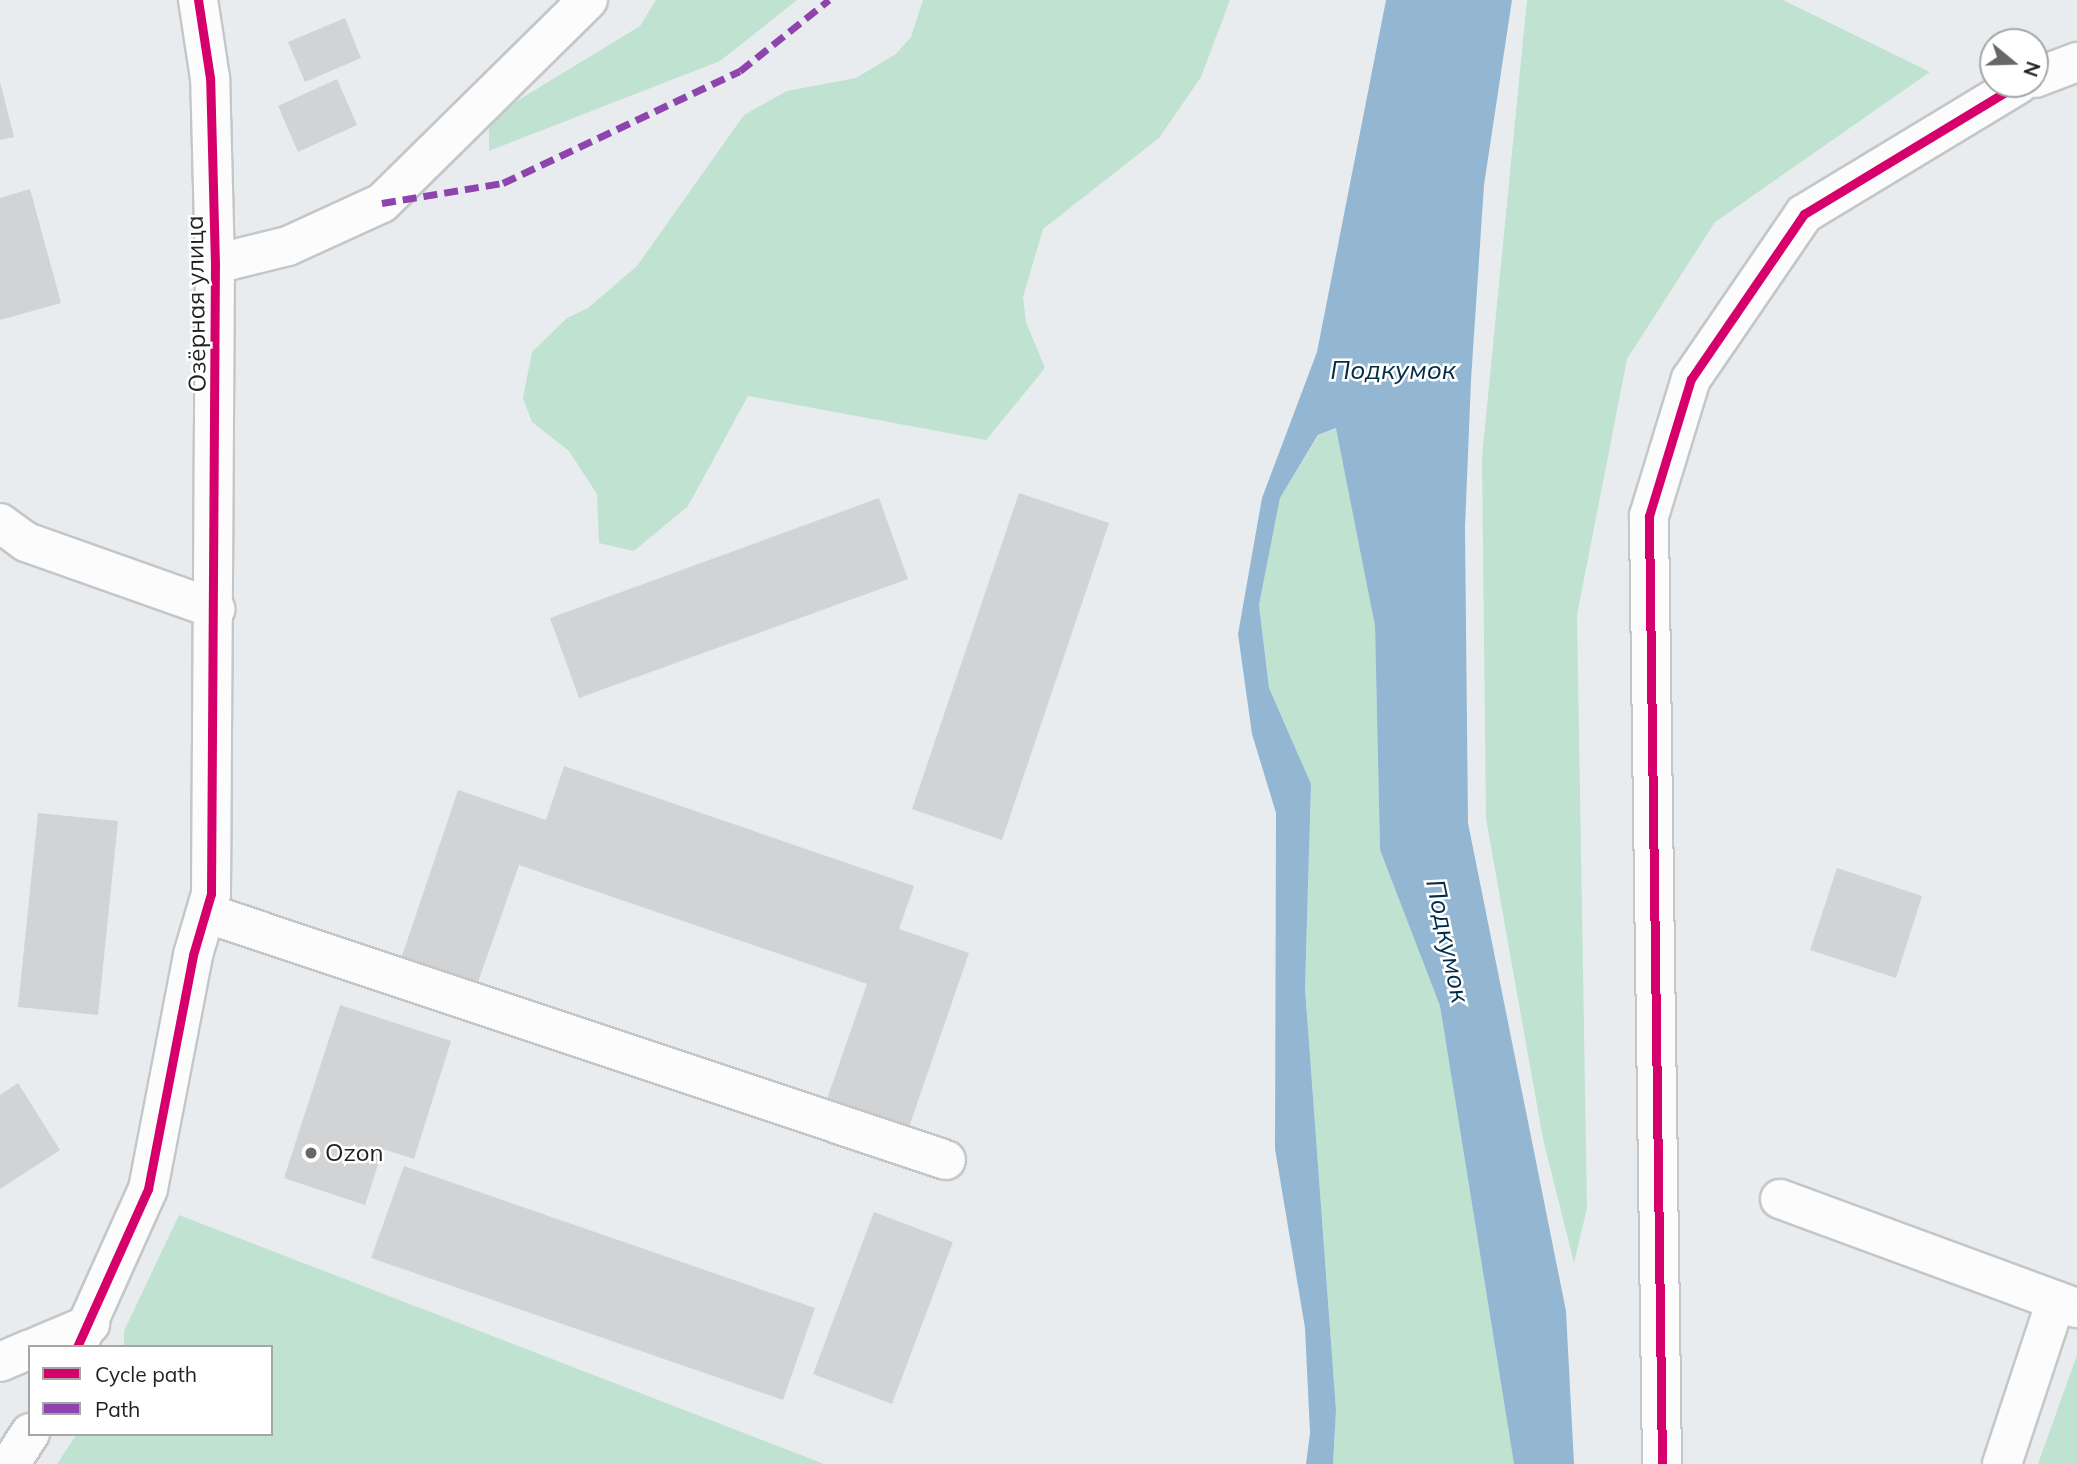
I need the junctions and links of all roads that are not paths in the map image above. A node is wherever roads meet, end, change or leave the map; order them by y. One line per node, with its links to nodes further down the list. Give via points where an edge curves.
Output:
1 (198, 0): 6 (street, Озёрная улица, via 210,78)
2 (589, 0): 6 (street, via 382,204 288,246)
3 (2077, 62): 4 (street)
4 (2049, 73)
5 (1996, 98): 19 (street, via 1804,214 1691,379 1649,516)
6 (215, 264): 8 (street, Озёрная улица)
7 (0, 523): 8 (street, via 26,542)
8 (215, 609): 9 (street, Озёрная улица, via 211,894)
9 (206, 913): 10 (street); 13 (street, Озёрная улица, via 193,955 148,1189)
10 (946, 1160)
11 (1780, 1199): 12 (street)
12 (2066, 1304): 20 (street)
13 (83, 1335): 14 (street)
14 (44, 1345)
15 (28, 1350): 16 (street)
16 (0, 1362)
17 (28, 1436): 18 (street)
18 (10, 1464)
19 (1662, 1464)
20 (2002, 1464)

